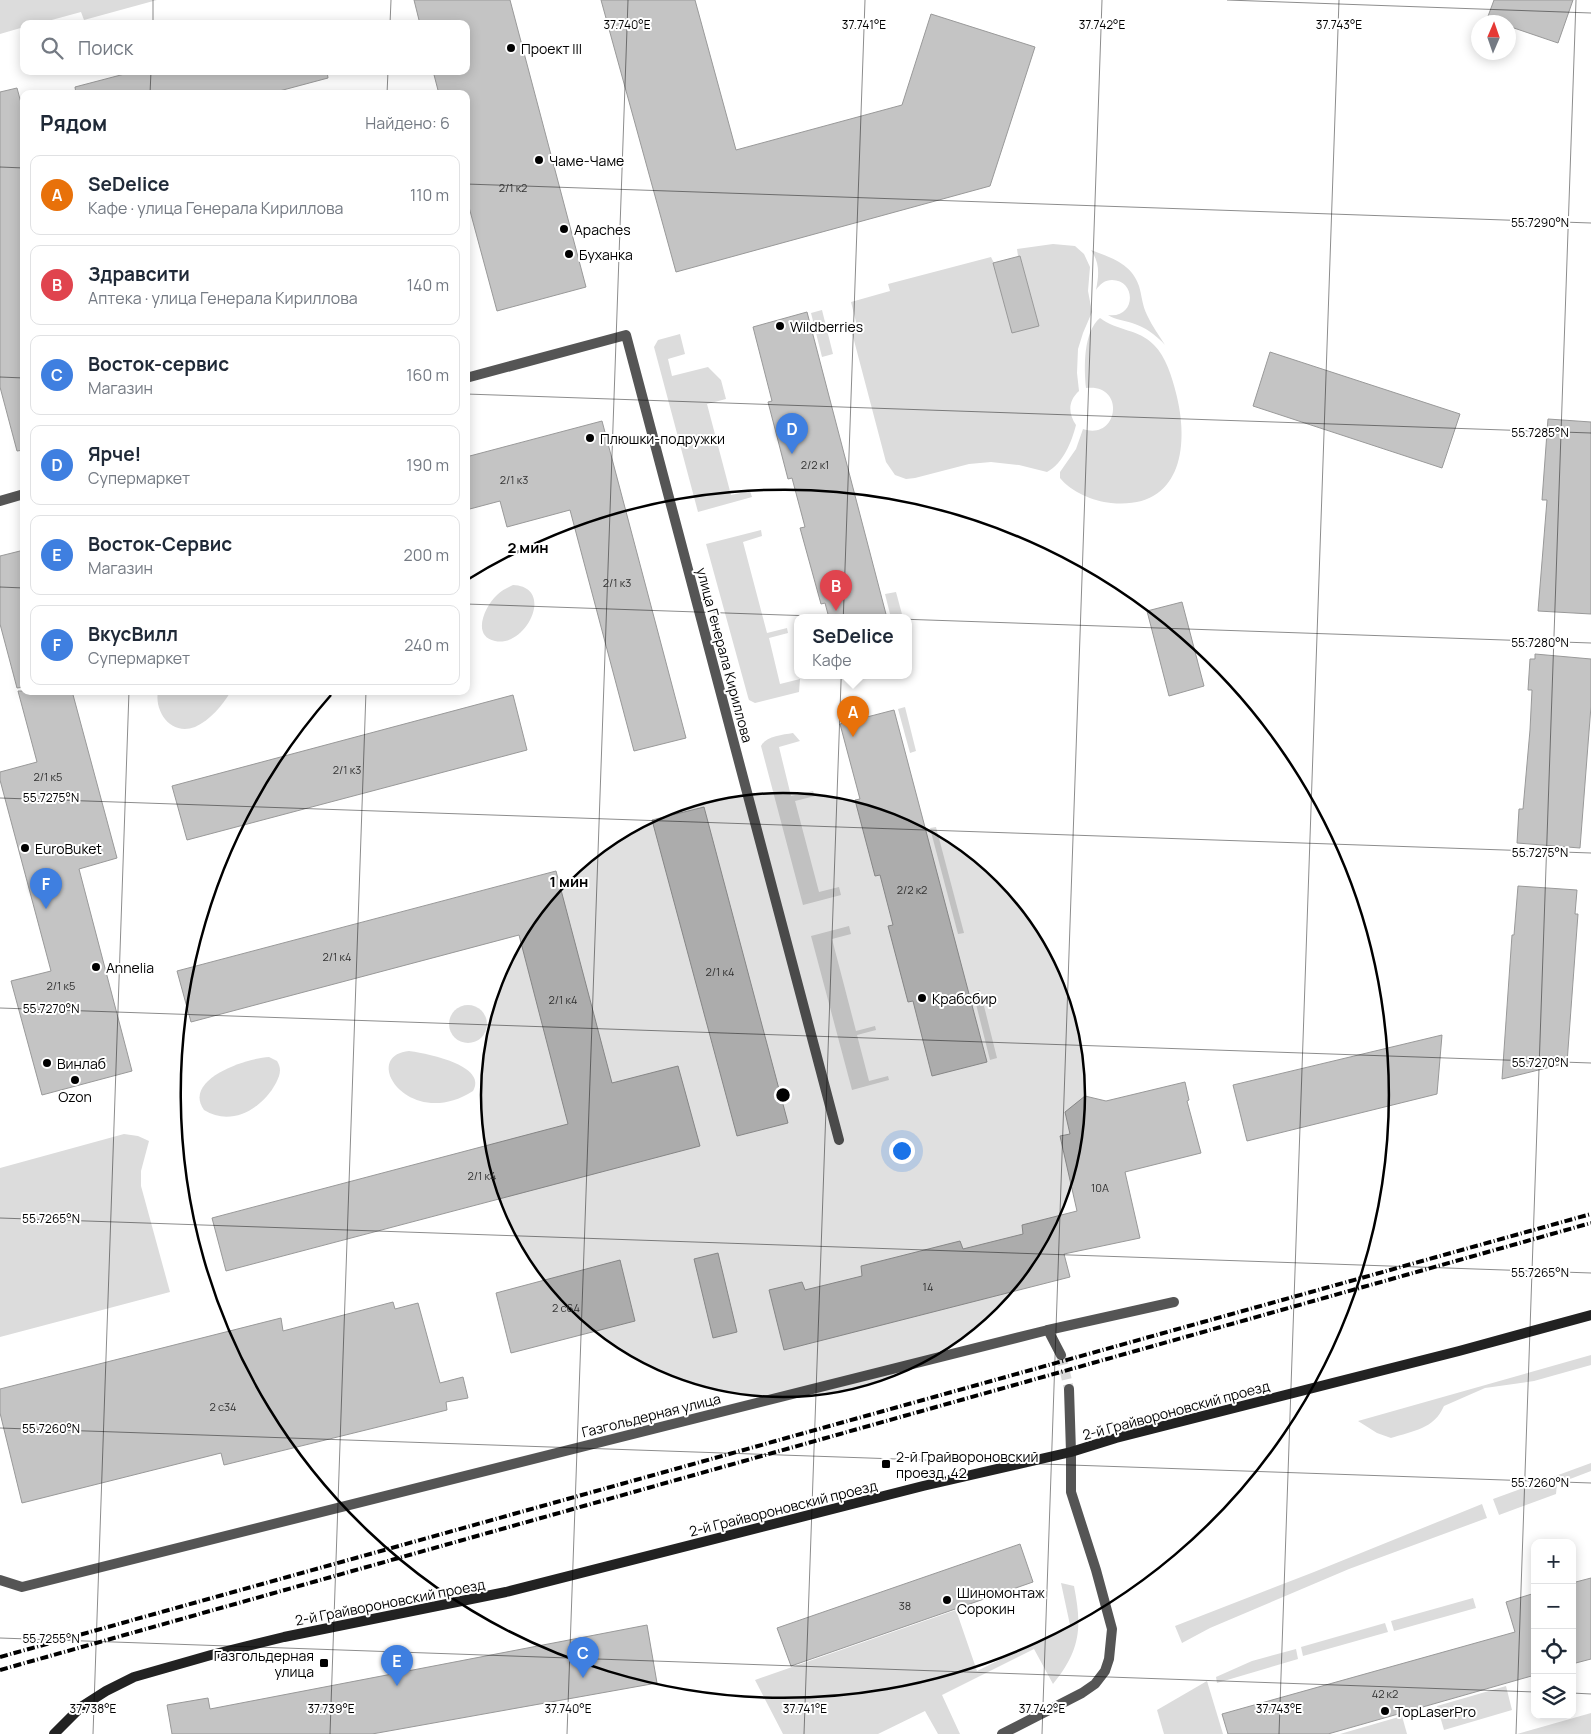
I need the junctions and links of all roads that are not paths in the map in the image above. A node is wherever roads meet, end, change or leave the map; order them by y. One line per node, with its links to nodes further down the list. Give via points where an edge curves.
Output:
1 (470, 377): 4 (street, улица Генерала Кириллова, via 626,335)
2 (20, 495): 3 (street)
3 (0, 501)
4 (839, 1140)
5 (1174, 1302): 7 (street, Газгольдерная улица)
6 (1591, 1315): 10 (main road, 2-й Грайвороновский проезд)
7 (1048, 1330): 8 (street); 11 (street, Газгольдерная улица, via 22,1587)
8 (1061, 1355)
9 (1069, 1389): 10 (street)
10 (1071, 1452): 12 (main road, 2-й Грайвороновский проезд, via 923,1486 506,1592 211,1655 134,1677 106,1691 81,1707); 13 (street, via 1071,1492 1112,1629 1109,1659 1095,1684)
11 (0, 1580)
12 (54, 1734)
13 (1002, 1734)

